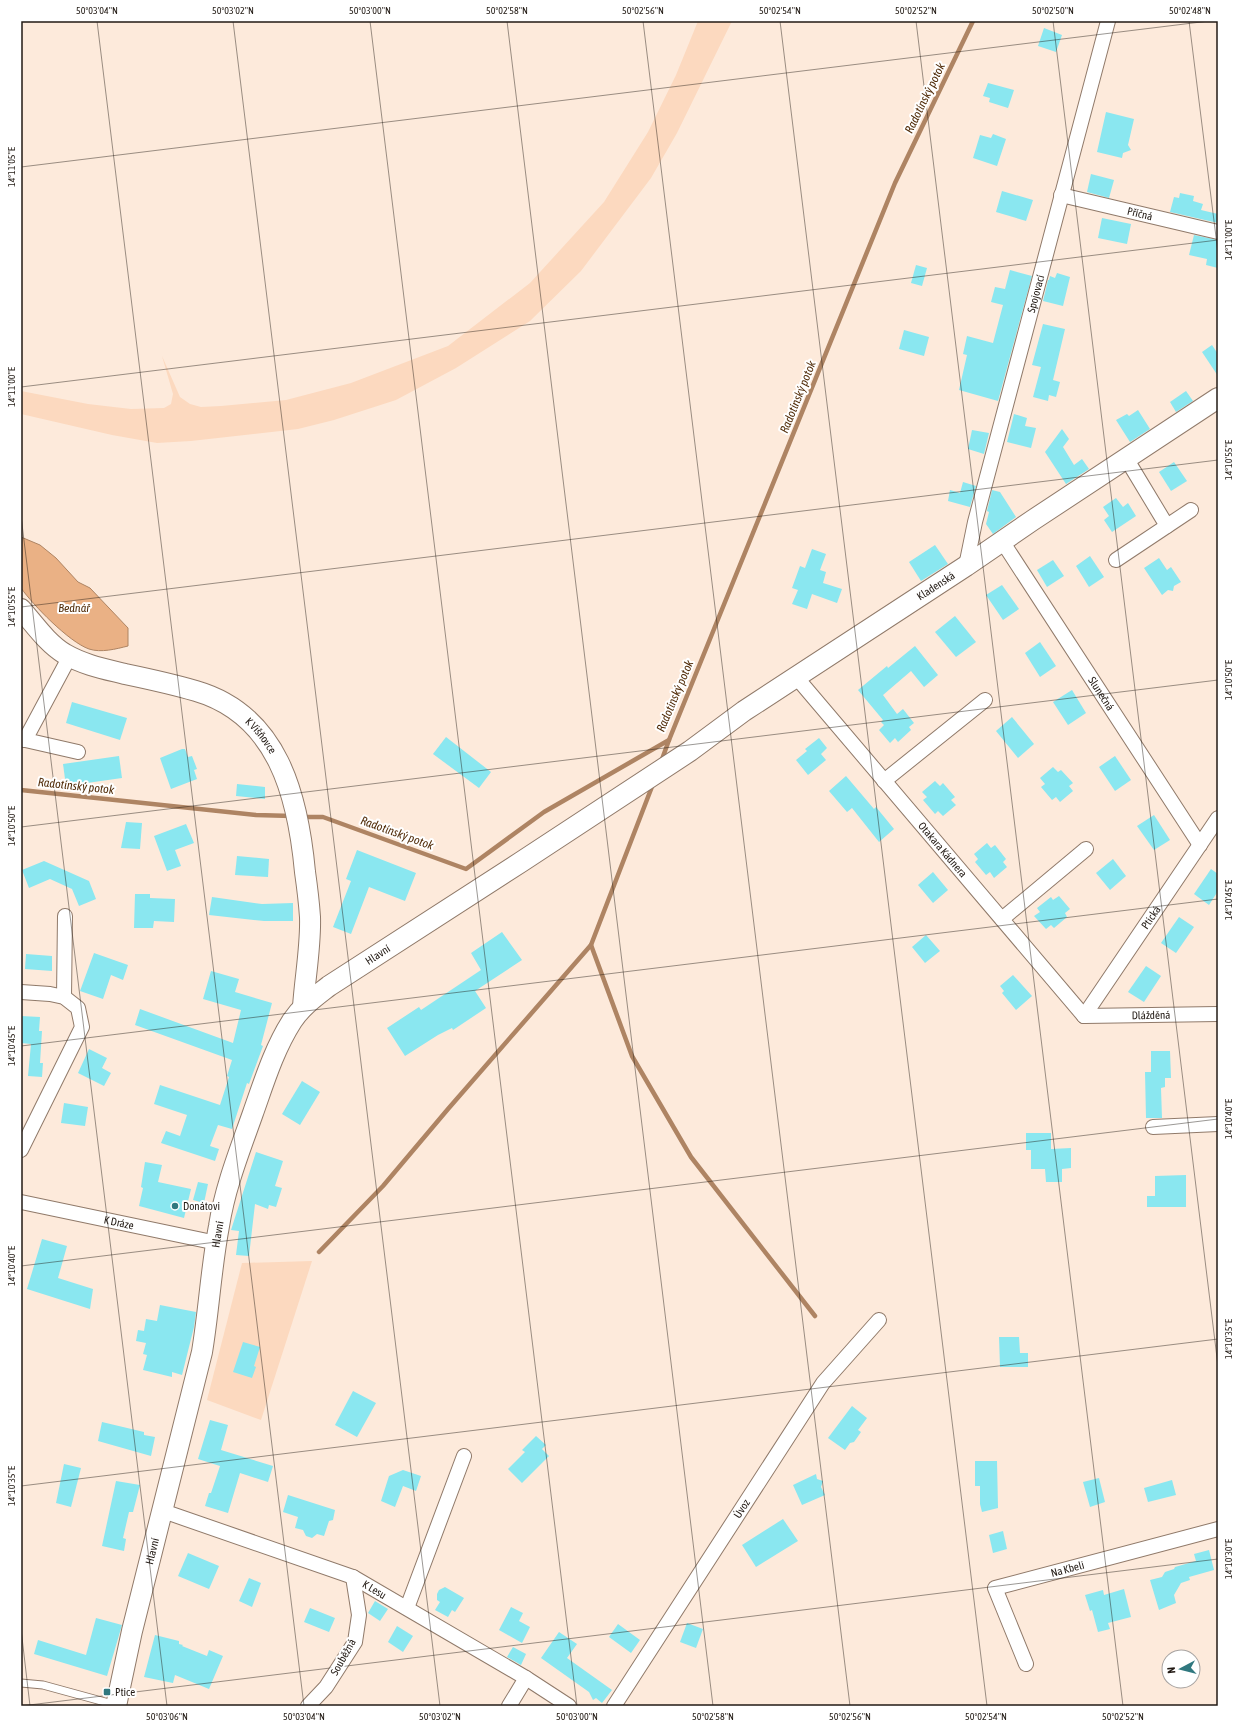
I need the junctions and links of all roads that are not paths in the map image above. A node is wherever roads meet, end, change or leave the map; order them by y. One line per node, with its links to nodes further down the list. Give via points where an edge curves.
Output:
1 (1108, 21): 2 (street, Spojovací)
2 (1061, 196): 3 (street, Příčná); 10 (street, Spojovací, via 975,522)
3 (1218, 232)
4 (1218, 398): 5 (main road, Kladenská)
5 (1126, 458): 7 (street); 8 (main road, Kladenská)
6 (1191, 510): 7 (street)
7 (1167, 526): 9 (street)
8 (1002, 541): 10 (main road, Kladenská); 20 (street, Slunečná)
9 (1116, 560)
10 (966, 566): 13 (main road, Kladenská)
11 (21, 609): 12 (main road, K Višňovce, via 47,639)
12 (70, 656): 16 (street); 26 (main road, K Višňovce, via 100,668 188,689 221,700 251,723 271,747 292,796 304,858 310,916)
13 (797, 678): 15 (main road, Kladenská); 18 (street, Otakara Kádnera)
14 (985, 700): 18 (street)
15 (744, 711): 26 (main road, Hlavní, via 690,750 521,862 329,986)
16 (23, 740): 17 (street)
17 (78, 752)
18 (884, 781): 23 (street, Otakara Kádnera)
19 (1218, 818): 20 (street, Ptická)
20 (1200, 845): 28 (street, Ptická)
21 (1086, 849): 23 (street)
22 (65, 916): 25 (street)
23 (1002, 919): 28 (street, Otakara Kádnera)
24 (21, 992): 25 (street)
25 (64, 997): 31 (street, via 78,1008 82,1027)
26 (303, 1007): 33 (main road, Hlavní, via 279,1044 267,1076 222,1208)
27 (1218, 1014): 28 (street, Dlážděná)
28 (1084, 1016)
29 (1218, 1124): 30 (street)
30 (1153, 1127)
31 (21, 1150)
32 (21, 1202): 33 (street, K Dráze)
33 (217, 1243): 36 (main road, Hlavní, via 202,1352)
34 (879, 1320): 47 (street, Úvoz, via 823,1383)
35 (464, 1456): 39 (street)
36 (163, 1511): 38 (street, K Lesu); 43 (main road, Hlavní, via 132,1631)
37 (1218, 1528): 40 (street, Na Kbeli, via 995,1588)
38 (354, 1577): 39 (street, K Lesu); 44 (street, Souběžná, via 359,1615 355,1642 326,1687)
39 (407, 1608): 41 (street, K Lesu)
40 (1026, 1664)
41 (526, 1678): 45 (street); 46 (street, K Lesu)
42 (21, 1683): 43 (lane, via 43,1685)
43 (116, 1706)
44 (308, 1706)
45 (509, 1706)
46 (570, 1706)
47 (614, 1706)

